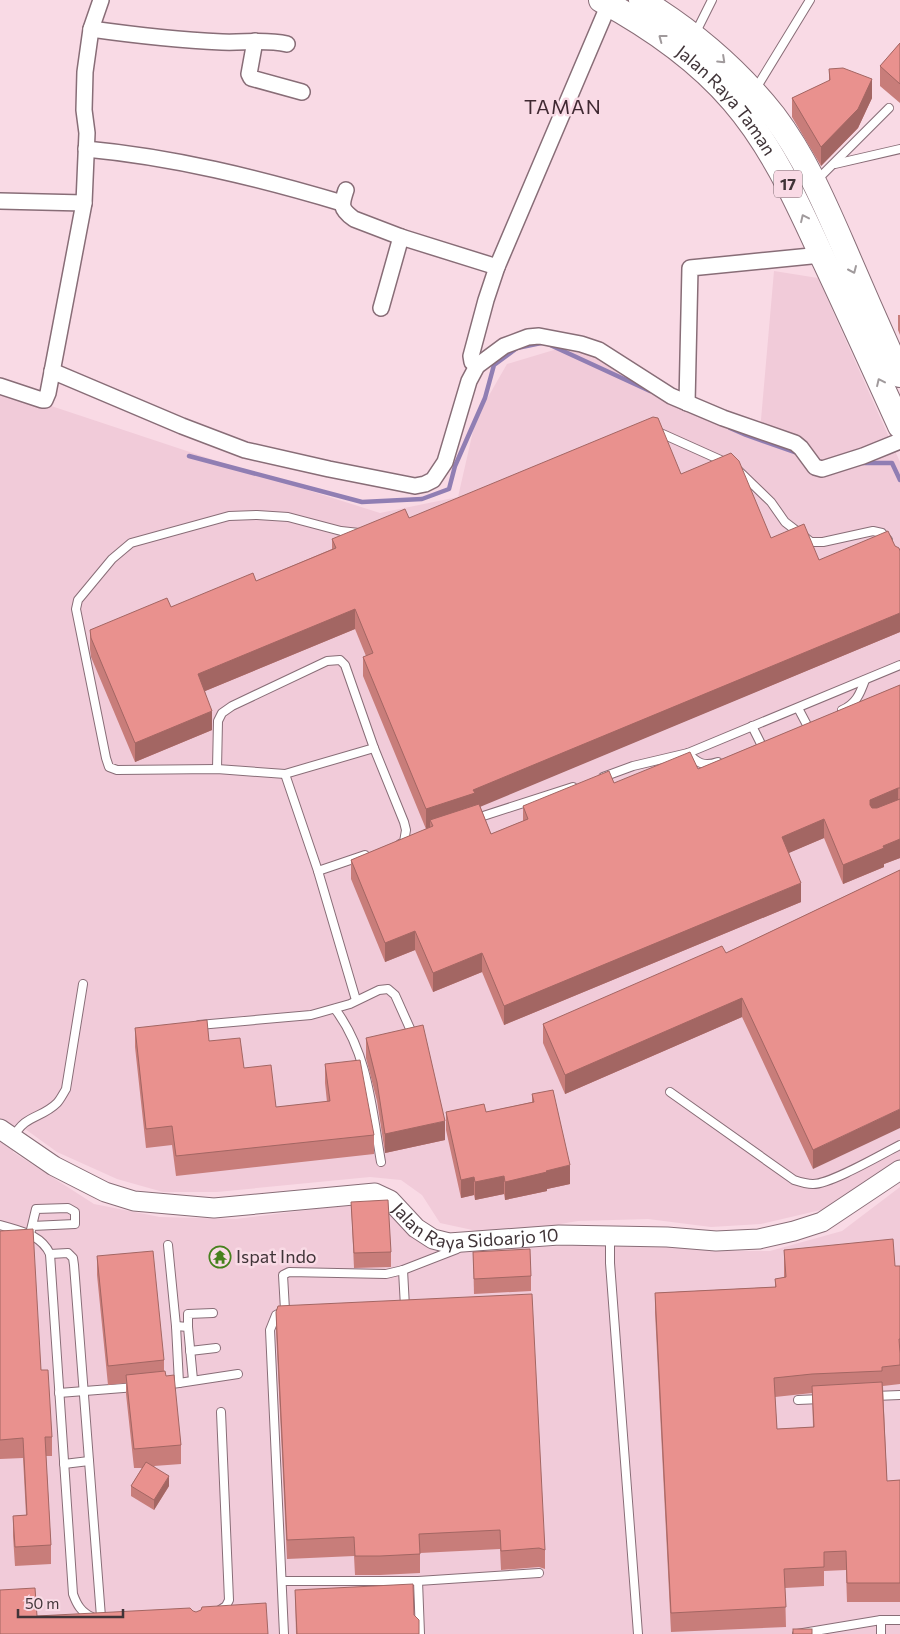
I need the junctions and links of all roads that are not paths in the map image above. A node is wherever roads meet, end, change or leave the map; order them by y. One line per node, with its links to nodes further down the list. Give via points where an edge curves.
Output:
1 (101, 0): 6 (street)
2 (641, 0): 7 (highway, Jalan Raya Taman / 17)
3 (712, 0): 7 (lane)
4 (810, 0): 11 (lane)
5 (605, 2): 20 (highway, Jalan Raya Taman / 17, one-way to 5, via 775,160 732,100 679,50); 21 (street)
6 (91, 29): 8 (street, via 140,36); 14 (street, via 85,72)
7 (694, 35): 11 (highway, Jalan Raya Taman / 17, one-way to 11)
8 (255, 41): 9 (street); 10 (street, via 251,78)
9 (287, 44)
10 (302, 92)
11 (754, 92): 16 (highway, Jalan Raya Taman / 17, via 797,150)
12 (889, 108): 15 (lane)
13 (900, 148): 15 (lane)
14 (86, 149): 18 (street); 19 (street, via 144,155 344,196 344,210 354,219)
15 (835, 164): 16 (lane)
16 (815, 182): 25 (highway, Jalan Raya Taman / 17, one-way to 25)
17 (0, 201): 18 (street)
18 (84, 203): 24 (street)
19 (401, 238): 21 (street); 22 (street)
20 (821, 255): 27 (street, via 690,268); 28 (highway, Jalan Raya Taman / 17, one-way to 20)
21 (497, 267): 23 (street, via 471,356)
22 (381, 308)
23 (477, 366): 24 (street, via 469,381 445,462 433,480 415,486 245,450); 27 (street, via 504,346 528,337 550,337 600,350 657,388)
24 (52, 374): 26 (street, via 45,400)
25 (900, 375)
26 (0, 386)
27 (687, 403): 30 (street, via 795,444 815,467 822,469)
28 (900, 426)
29 (646, 429): 32 (lane, via 658,431 733,466 771,502 785,522 811,542 874,532 882,533)
30 (900, 442)
31 (371, 530): 43 (lane, via 356,533 288,517 229,516 131,543 112,559 78,600 76,609 109,766 117,770)
32 (892, 546)
33 (899, 668): 34 (lane)
34 (864, 680): 35 (lane); 36 (lane, via 854,703)
35 (798, 708): 37 (lane); 38 (lane, via 811,723)
36 (830, 715)
37 (752, 726): 39 (lane, via 758,746); 41 (lane)
38 (798, 729)
39 (770, 740)
40 (374, 748): 43 (lane, via 345,665 333,659 222,713 218,721); 44 (lane); 49 (lane, via 404,822)
41 (688, 753): 42 (lane, via 703,765); 45 (lane)
42 (723, 760)
43 (217, 769): 44 (lane)
44 (285, 774): 52 (lane)
45 (591, 780)
46 (583, 783): 47 (lane)
47 (463, 822)
48 (413, 840): 49 (lane)
49 (404, 842): 50 (lane)
50 (396, 845)
51 (370, 854): 52 (lane)
52 (318, 871): 54 (lane)
53 (83, 984): 59 (lane, via 66,1089 57,1103)
54 (356, 1000): 55 (lane); 57 (lane, via 388,989 395,995)
55 (335, 1009): 56 (lane, via 311,1015); 61 (lane, via 351,1033 362,1062)
56 (186, 1026)
57 (412, 1033)
58 (670, 1092): 60 (lane, via 802,1183 815,1184 832,1179)
59 (6, 1134): 66 (street, Jalan Raya Sidoarjo 10, via 54,1166 105,1192 134,1201 214,1208 374,1193 390,1200 416,1228 433,1239 450,1243)
60 (900, 1145)
61 (381, 1162)
62 (900, 1170): 65 (street, Jalan Raya Sidoarjo 10, via 822,1222 759,1239 716,1241)
63 (0, 1225): 64 (lane)
64 (31, 1230): 64 (lane, via 75,1224 75,1212 68,1208 36,1209); 68 (lane)
65 (610, 1235): 66 (street, Jalan Raya Sidoarjo 10, via 560,1235); 104 (lane)
66 (477, 1242): 69 (lane)
67 (168, 1246): 76 (lane)
68 (50, 1254): 85 (lane, via 68,1253 73,1258); 86 (lane)
69 (403, 1270): 72 (lane); 73 (lane, via 386,1274 286,1272 283,1275)
70 (414, 1306): 72 (lane)
71 (394, 1307): 72 (lane)
72 (404, 1307)
73 (285, 1310): 74 (lane); 95 (lane, via 276,1315 270,1330)
74 (295, 1310)
75 (213, 1313): 77 (lane, via 188,1314)
76 (176, 1326): 77 (lane); 82 (lane)
77 (188, 1327): 79 (lane)
78 (216, 1348): 79 (lane)
79 (190, 1351): 81 (lane)
80 (238, 1374): 81 (lane)
81 (193, 1380): 82 (lane)
82 (179, 1383): 83 (lane)
83 (160, 1385)
84 (141, 1387): 85 (lane)
85 (84, 1393): 86 (lane); 92 (lane)
86 (59, 1394): 93 (lane)
87 (900, 1395): 88 (lane)
88 (863, 1397)
89 (826, 1399): 90 (lane)
90 (798, 1400)
91 (221, 1412): 97 (lane, via 229,1600 220,1610)
92 (89, 1461): 93 (lane); 99 (lane)
93 (64, 1464): 99 (lane, via 73,1594 84,1614)
94 (539, 1573): 96 (lane)
95 (282, 1581): 96 (lane); 102 (lane)
96 (418, 1581): 103 (lane)
97 (212, 1611)
98 (110, 1616): 99 (lane)
99 (101, 1617)
100 (881, 1620): 101 (lane); 105 (lane); 106 (lane)
101 (900, 1620)
102 (284, 1634)
103 (420, 1634)
104 (638, 1634)
105 (797, 1634)
106 (881, 1634)

